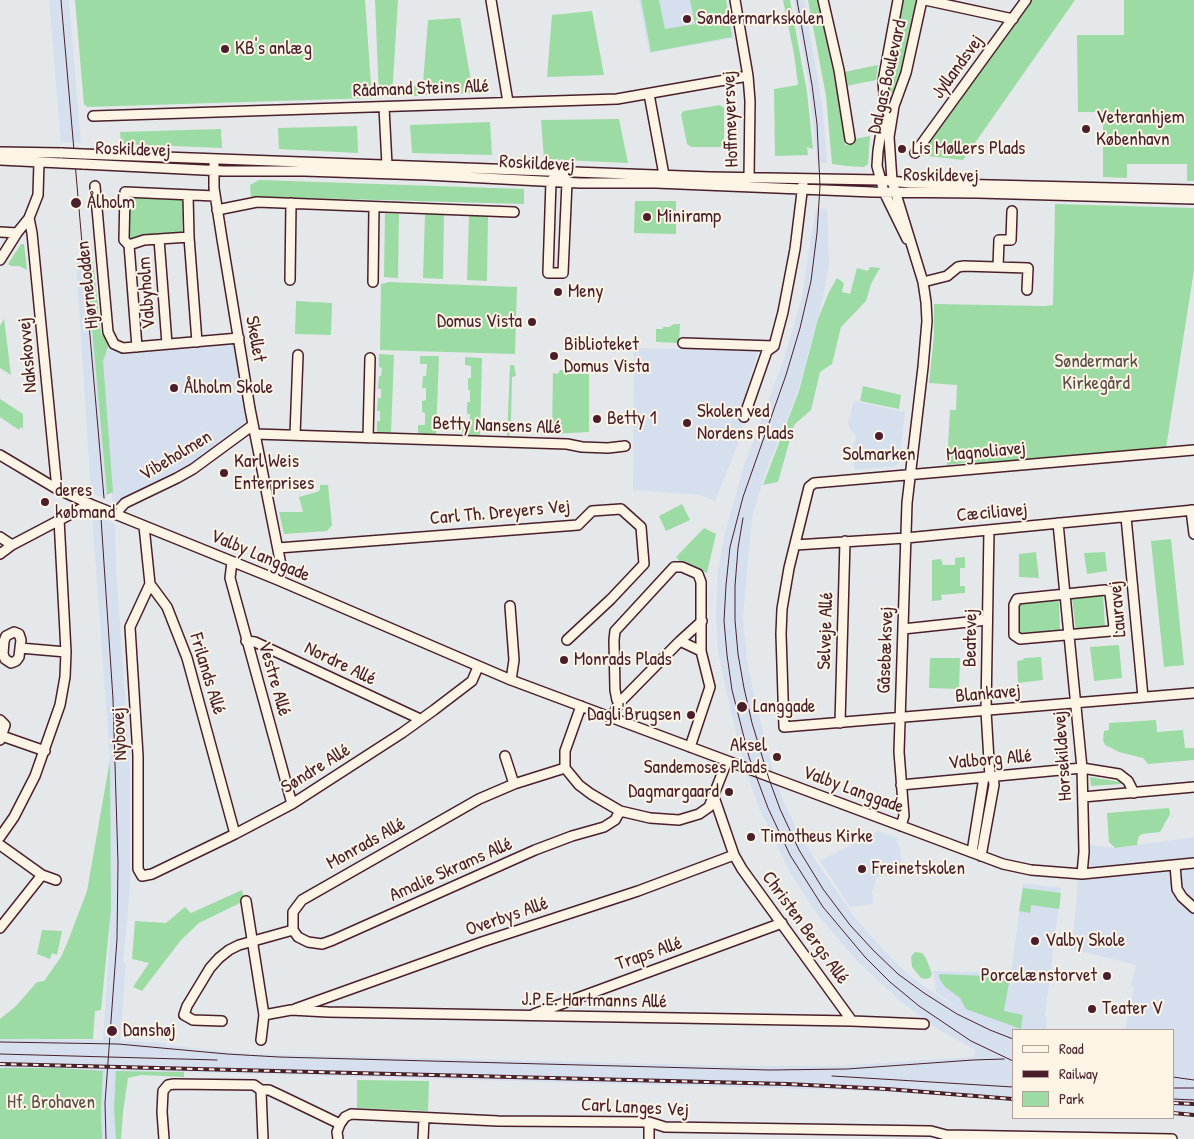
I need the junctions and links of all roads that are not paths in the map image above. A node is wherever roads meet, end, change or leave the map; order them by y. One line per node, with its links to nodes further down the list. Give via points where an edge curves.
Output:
1 (491, 0): 10 (street)
2 (735, 0): 8 (street, Hoffmeyersvej)
3 (824, 0): 13 (street)
4 (898, 0): 24 (street, Dalgas Boulevard, via 883,81 884,118 877,166)
5 (923, 0): 7 (street); 26 (street, Dalgas Boulevard, via 906,73 894,106 889,137)
6 (1026, 0): 7 (street, Jyllandsvej)
7 (1013, 19): 15 (street, Jyllandsvej)
8 (748, 76): 9 (street, Rådmand Steins Allé); 23 (street, Hoffmeyersvej)
9 (649, 94): 10 (street, Rådmand Steins Allé, via 617,99); 22 (street)
10 (508, 102): 11 (street, Rådmand Steins Allé)
11 (384, 107): 12 (street, Rådmand Steins Allé); 19 (street)
12 (93, 116)
13 (850, 139)
14 (0, 152): 17 (street, Roskildevej, bridge)
15 (915, 153)
16 (0, 160): 18 (street, Roskildevej)
17 (214, 160): 19 (street, Roskildevej); 20 (street, Skellet)
18 (40, 162): 20 (street, Roskildevej, bridge); 42 (street, via 38,195)
19 (387, 165): 21 (street, Roskildevej)
20 (214, 171): 25 (street, Roskildevej, via 304,171); 35 (street, Skellet)
21 (560, 172): 22 (street, Roskildevej); 25 (street); 27 (street)
22 (664, 175): 23 (street, Roskildevej)
23 (749, 178): 28 (street, Roskildevej)
24 (880, 180): 26 (street, Roskildevej); 28 (street, Roskildevej); 32 (street, Dalgas Boulevard)
25 (552, 181): 27 (street, Roskildevej); 27 (street, via 548,273 564,273)
26 (892, 181): 31 (street, Roskildevej); 33 (street, Dalgas Boulevard)
27 (567, 182): 28 (street, Roskildevej)
28 (803, 184): 32 (street, Roskildevej); 59 (street, via 794,257)
29 (95, 186): 60 (street, Hjørnelodden, via 108,332 118,347)
30 (1194, 190): 31 (street, Roskildevej)
31 (1073, 191): 33 (street, Roskildevej); 36 (street, Roskildevej)
32 (884, 192): 33 (street, Roskildevej); 48 (street, Dalgas Boulevard)
33 (895, 192): 48 (street, Dalgas Boulevard)
34 (188, 195): 35 (street, Valbyholm); 45 (street); 47 (street, Valbyholm, via 125,192 124,240)
35 (214, 196): 39 (street, Skellet)
36 (1194, 199)
37 (291, 203): 38 (street); 39 (street, via 257,202); 51 (street)
38 (374, 206): 41 (street); 52 (street)
39 (217, 210): 55 (street, Skellet)
40 (1012, 211): 50 (street, via 1011,240 999,240)
41 (514, 212)
42 (29, 218): 44 (street); 71 (street, Nakskovvej)
43 (0, 232): 44 (street)
44 (17, 233): 49 (street)
45 (189, 237): 46 (street, Valbyholm); 56 (street)
46 (159, 239): 47 (street, Valbyholm); 58 (street, Valbyholm)
47 (129, 245): 60 (street, Valbyholm)
48 (913, 250): 53 (street, Gåsebæksvej)
49 (0, 260)
50 (998, 267): 53 (street, via 958,267 947,276); 54 (street, via 1028,268)
51 (290, 280)
52 (373, 282)
53 (923, 282): 70 (street, Gåsebæksvej, via 926,334)
54 (1027, 290)
55 (239, 338): 56 (street, Hjørnelodden); 64 (street, Skellet)
56 (197, 342): 58 (street, Hjørnelodden)
57 (683, 343): 59 (street)
58 (167, 344): 60 (street, Hjørnelodden)
59 (774, 346): 63 (street, via 767,351)
60 (137, 347)
61 (298, 355): 65 (street)
62 (370, 358): 66 (street)
63 (744, 418)
64 (254, 429): 65 (street, Betty Nansens Allé); 74 (street, Vibeholmen, via 193,469 125,503); 87 (street, Skellet)
65 (295, 435): 66 (street, Betty Nansens Allé)
66 (368, 438): 67 (street, Betty Nansens Allé, via 608,448)
67 (625, 446)
68 (1194, 450): 70 (street, Magnoliavej)
69 (0, 455): 71 (street, Valby Langgade)
70 (910, 474): 83 (street, Gåsebæksvej); 86 (street, Magnoliavej, via 814,483 809,487)
71 (57, 489): 72 (street, Valby Langgade)
72 (90, 504): 74 (street, Valby Langgade, bridge); 76 (street)
73 (1193, 510): 75 (street, Cæciliavej); 79 (street)
74 (115, 514): 78 (street, Valby Langgade)
75 (1126, 517): 77 (street, Cæciliavej); 107 (street, Lauravej)
76 (59, 519): 85 (street); 103 (street)
77 (1058, 523): 80 (street, Cæciliavej); 92 (street, Horsekildevej)
78 (144, 526): 89 (street, Valby Langgade); 91 (street)
79 (1194, 529): 81 (street)
80 (989, 530): 83 (street, Cæciliavej); 94 (street, Beatevej)
81 (1194, 534)
82 (0, 537): 85 (street)
83 (906, 538): 84 (street, Cæciliavej); 96 (street, Gåsebæksvej)
84 (845, 541): 86 (street, Cæciliavej); 116 (street, Selveje Allé)
85 (12, 545): 88 (street)
86 (795, 545): 116 (street, Blankavej, via 782,617 784,727)
87 (278, 548): 90 (street, Skellet, via 282,570); 99 (street, Carl Th. Dreyers Vej, via 578,525 592,511 621,509 641,527 644,564 579,634)
88 (0, 554)
89 (232, 562): 90 (street, Valby Langgade); 98 (street, Vestre Allé, via 230,578)
90 (278, 580): 104 (street, Valby Langgade)
91 (150, 584): 134 (street, Frilands Allé, via 167,607 182,643); 141 (street, Nybovej, via 131,622 130,632 138,756 138,869 142,876)
92 (1065, 594): 97 (street, Horsekildevej); 97 (street, via 1108,591 1113,624 1111,631); 97 (street, via 1017,600 1013,633 1020,639)
93 (510, 606): 105 (street, via 514,660)
94 (987, 620): 96 (street); 111 (street, Beatevej)
95 (702, 621): 100 (street); 102 (street); 108 (street, via 698,574 674,567 615,631 615,690)
96 (903, 629): 113 (street, Gåsebæksvej)
97 (1069, 635): 109 (street, Horsekildevej)
98 (246, 640): 114 (street, Nordre Allé); 131 (street, Vestre Allé)
99 (567, 640)
100 (680, 641): 102 (street); 108 (street)
101 (20, 648): 103 (street)
102 (701, 651): 118 (street, via 710,687)
103 (66, 652): 119 (street, via 60,704)
104 (478, 667): 105 (street, Valby Langgade); 114 (street, Søndre Allé, via 472,681)
105 (511, 680): 110 (street, Valby Langgade)
106 (1194, 693): 107 (street, Blankavej)
107 (1143, 698): 109 (street, Blankavej)
108 (619, 703): 112 (street)
109 (1076, 703): 111 (street, Blankavej); 123 (street, Horsekildevej)
110 (581, 706): 112 (street, Valby Langgade); 122 (street, via 565,751)
111 (986, 710): 113 (street, Blankavej); 124 (street, Beatevej)
112 (612, 717): 118 (street, Valby Langgade)
113 (900, 718): 116 (street, Blankavej); 126 (street, Gåsebæksvej)
114 (420, 719): 131 (street, Søndre Allé)
115 (0, 720): 117 (street, via 5,725)
116 (840, 723)
117 (1, 738): 119 (street)
118 (690, 747): 121 (street, Valby Langgade)
119 (45, 751): 135 (street, via 26,796)
120 (505, 756): 125 (street)
121 (727, 761): 129 (street); 133 (street, Valby Langgade)
122 (565, 768): 125 (street, Monrads Allé); 132 (street, via 579,785)
123 (1082, 768): 124 (street, Valborg Allé); 128 (street, Valborg Allé, via 1119,774); 130 (street, Horsekildevej)
124 (989, 777): 126 (street, Valborg Allé); 137 (street, Beatevej, via 994,785)
125 (514, 784): 149 (street, Monrads Allé, via 479,799 308,895 293,912)
126 (901, 785): 133 (street, Gåsebæksvej, via 904,816)
127 (1194, 787): 128 (street)
128 (1134, 792): 130 (street)
129 (714, 797): 132 (street, via 709,807 699,814 679,820); 138 (street, Christen Bergs Allé)
130 (1083, 797): 142 (street, Horsekildevej)
131 (292, 804): 134 (street, Søndre Allé)
132 (620, 811): 149 (street, Amalie Skrams Allé, via 615,820 604,827 535,850 333,940 322,944 308,942)
133 (900, 826): 137 (street, Valby Langgade)
134 (236, 834): 141 (street, Søndre Allé)
135 (0, 837)
136 (0, 845): 143 (street)
137 (976, 854): 142 (street, Valby Langgade, via 1024,869)
138 (734, 855): 147 (street, Christen Bergs Allé); 151 (street, Overbys Allé)
139 (1194, 863): 140 (street, Valby Langgade)
140 (1174, 865): 142 (street, Valby Langgade); 146 (street, via 1177,889)
141 (152, 874)
142 (1082, 874)
143 (42, 875): 144 (street); 148 (street)
144 (56, 880)
145 (246, 901): 150 (street)
146 (1194, 908)
147 (782, 924): 153 (street, Traps Allé); 155 (street, Christen Bergs Allé)
148 (0, 928)
149 (293, 930): 150 (street)
150 (252, 940): 152 (street); 154 (street, via 218,958 184,1011 184,1015 193,1020)
151 (291, 1010): 152 (street, J.P.E. Hartmanns Allé); 153 (street, J.P.E. Hartmanns Allé)
152 (264, 1015): 157 (street)
153 (527, 1016): 155 (street, J.P.E. Hartmanns Allé)
154 (222, 1021)
155 (852, 1021): 156 (street, J.P.E. Hartmanns Allé)
156 (924, 1024)
157 (261, 1040)
158 (261, 1090): 161 (street, via 269,1090); 163 (street, via 248,1085 168,1085 162,1100); 164 (street)
159 (424, 1118): 160 (street, Carl Langes Vej); 161 (street, Carl Langes Vej, via 351,1114); 166 (street)
160 (649, 1122): 162 (street, Carl Langes Vej, via 665,1127); 167 (street)
161 (340, 1124): 165 (street)
162 (934, 1135): 168 (street, Carl Langes Vej)
163 (164, 1139)
164 (263, 1139)
165 (338, 1139)
166 (423, 1139)
167 (649, 1139)
168 (1143, 1139): 169 (street, Carl Langes Vej)
169 (1172, 1139)

